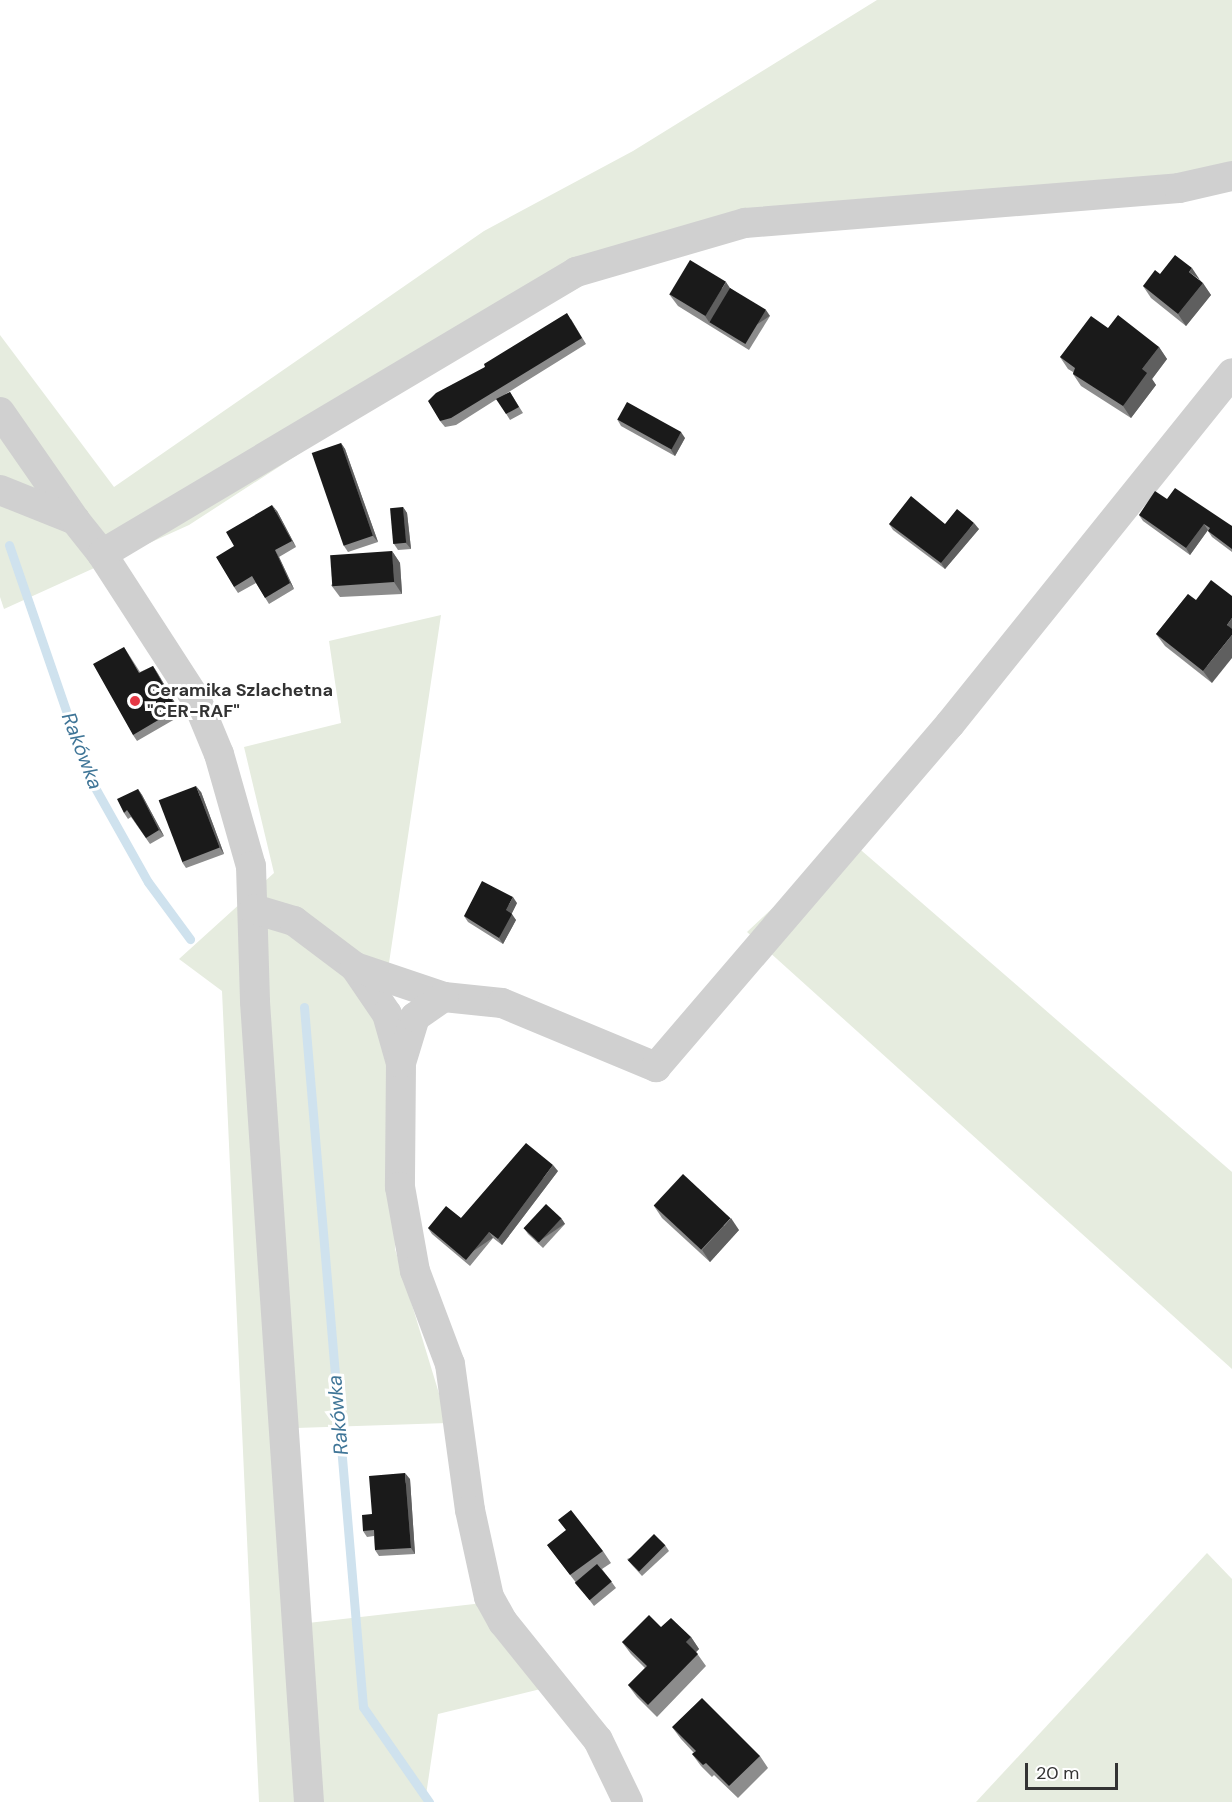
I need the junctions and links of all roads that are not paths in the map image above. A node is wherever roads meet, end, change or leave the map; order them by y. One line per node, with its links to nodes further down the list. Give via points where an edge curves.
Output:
1 (1232, 176): 6 (street, via 1179,188 745,223 576,272)
2 (1232, 373): 9 (street, via 950,724 656,1067 501,1003)
3 (0, 412): 5 (street)
4 (0, 490): 5 (street)
5 (75, 520): 6 (street)
6 (102, 554): 7 (street, via 197,700 219,754 251,866)
7 (254, 909): 8 (street, via 294,921); 11 (street, via 255,1002)
8 (355, 967): 9 (street); 10 (street, via 387,1014)
9 (444, 997): 10 (street, via 415,1017)
10 (402, 1063): 12 (street, via 400,1187 415,1271 450,1364 470,1510 489,1597 503,1622 598,1740)
11 (309, 1802)
12 (628, 1802)

